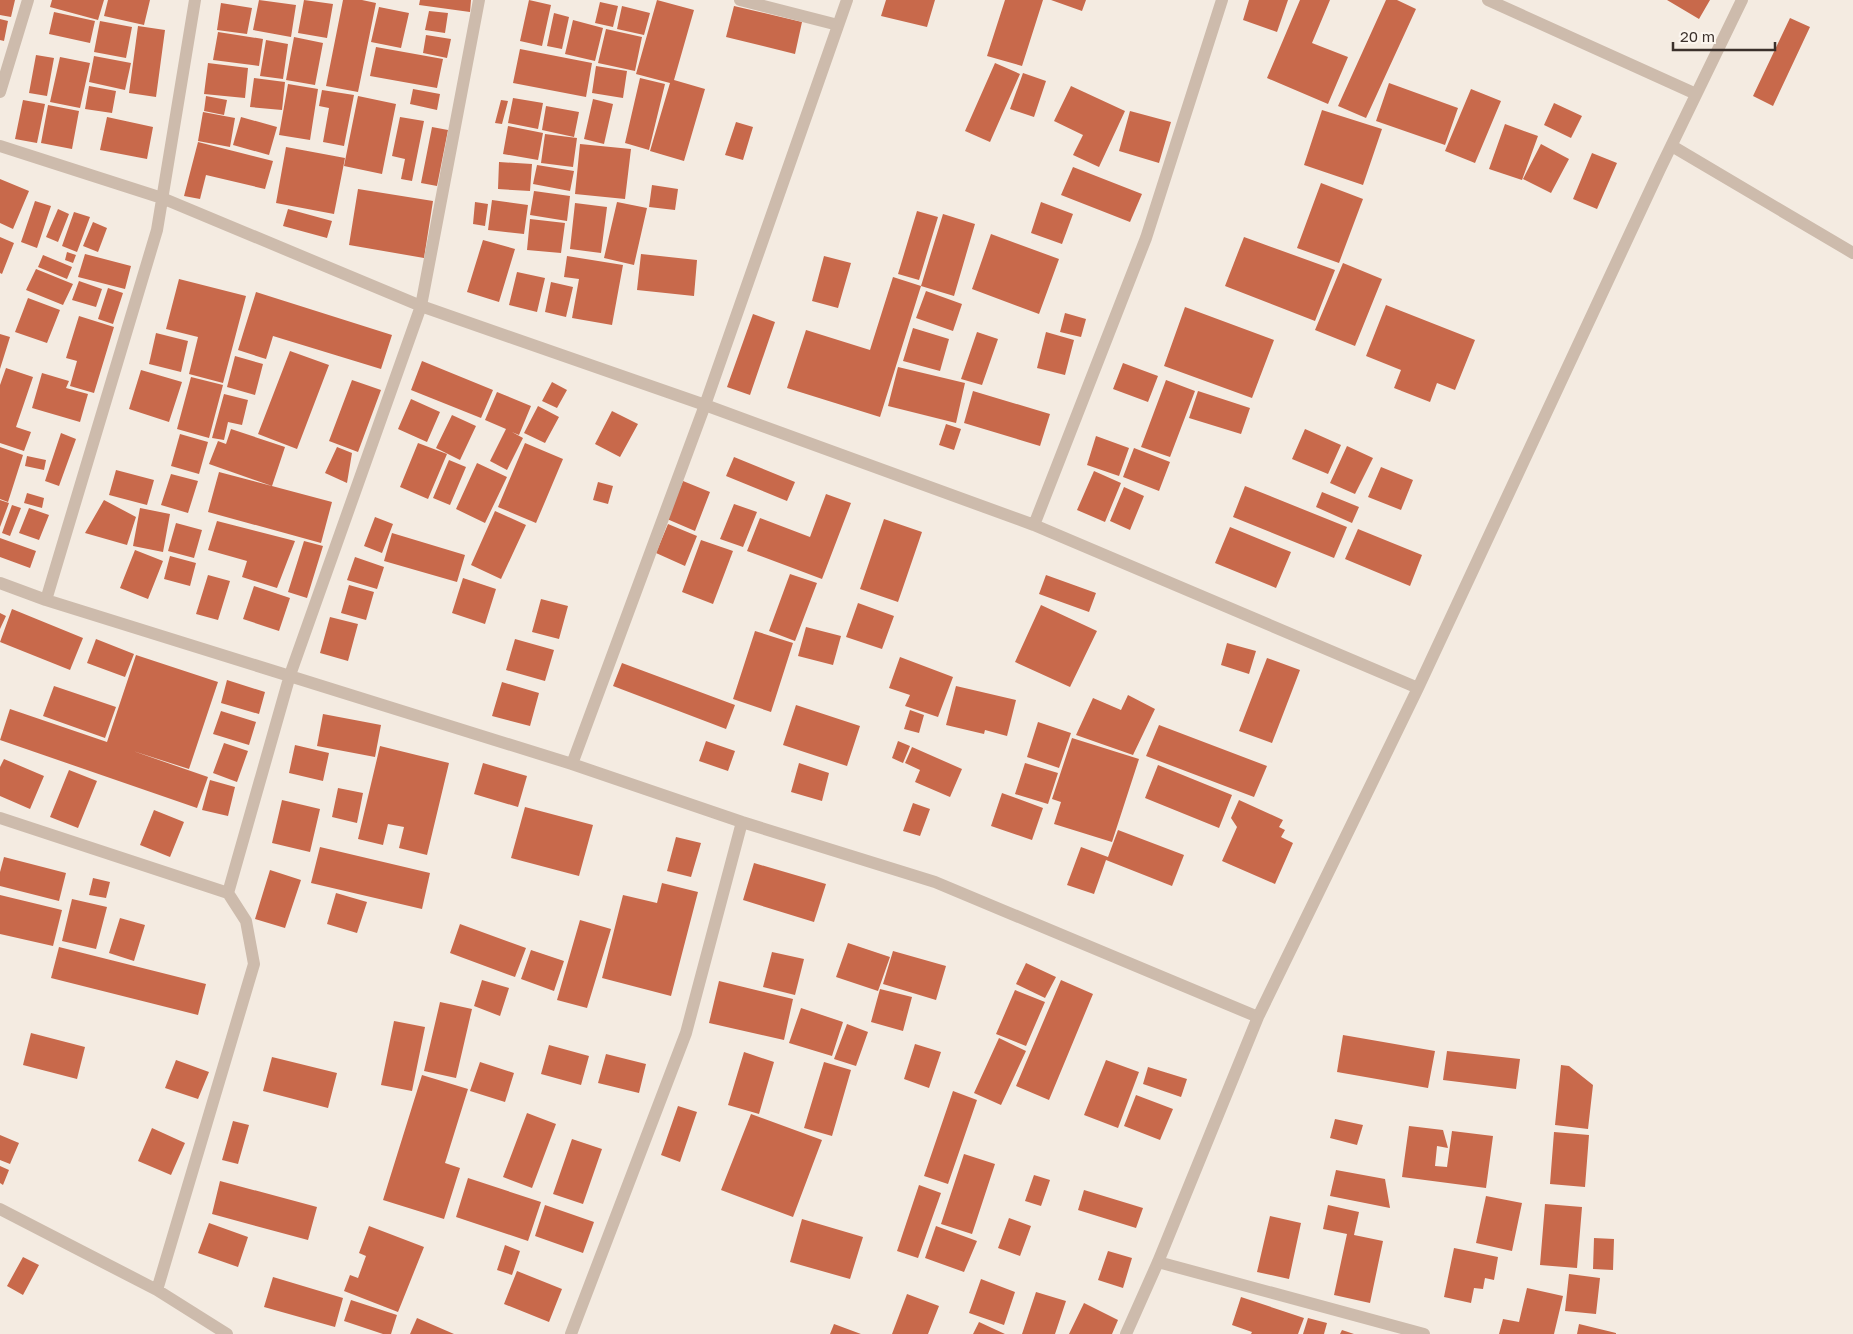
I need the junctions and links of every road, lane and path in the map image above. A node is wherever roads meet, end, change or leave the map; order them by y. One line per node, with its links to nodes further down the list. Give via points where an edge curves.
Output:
1 (28, 0): 10 (street)
2 (195, 0): 14 (street)
3 (479, 0): 16 (street)
4 (740, 0): 9 (street)
5 (847, 0): 9 (street)
6 (1222, 0): 18 (street, via 1146,238)
7 (1488, 0): 11 (street)
8 (1742, 0): 11 (street)
9 (838, 25): 17 (street)
10 (0, 92)
11 (1696, 94): 13 (street)
12 (0, 146): 14 (street)
13 (1672, 146): 15 (street); 22 (street)
14 (162, 198): 16 (street); 20 (street, via 157,230)
15 (1853, 253)
16 (422, 306): 17 (street); 21 (street)
17 (704, 406): 18 (street); 23 (street)
18 (1034, 525): 22 (street)
19 (0, 583): 20 (street)
20 (46, 600): 21 (street)
21 (290, 676): 23 (street); 26 (street)
22 (1418, 688): 27 (street)
23 (572, 764): 25 (street)
24 (0, 818): 26 (street)
25 (742, 822): 27 (street, via 935,882); 32 (street, via 686,1033)
26 (228, 893): 30 (street, via 246,921 254,964)
27 (1258, 1017): 29 (street)
28 (0, 1209): 30 (street)
29 (1158, 1262): 33 (street); 34 (street)
30 (157, 1290): 31 (street)
31 (227, 1334)
32 (571, 1334)
33 (1126, 1334)
34 (1424, 1334)

